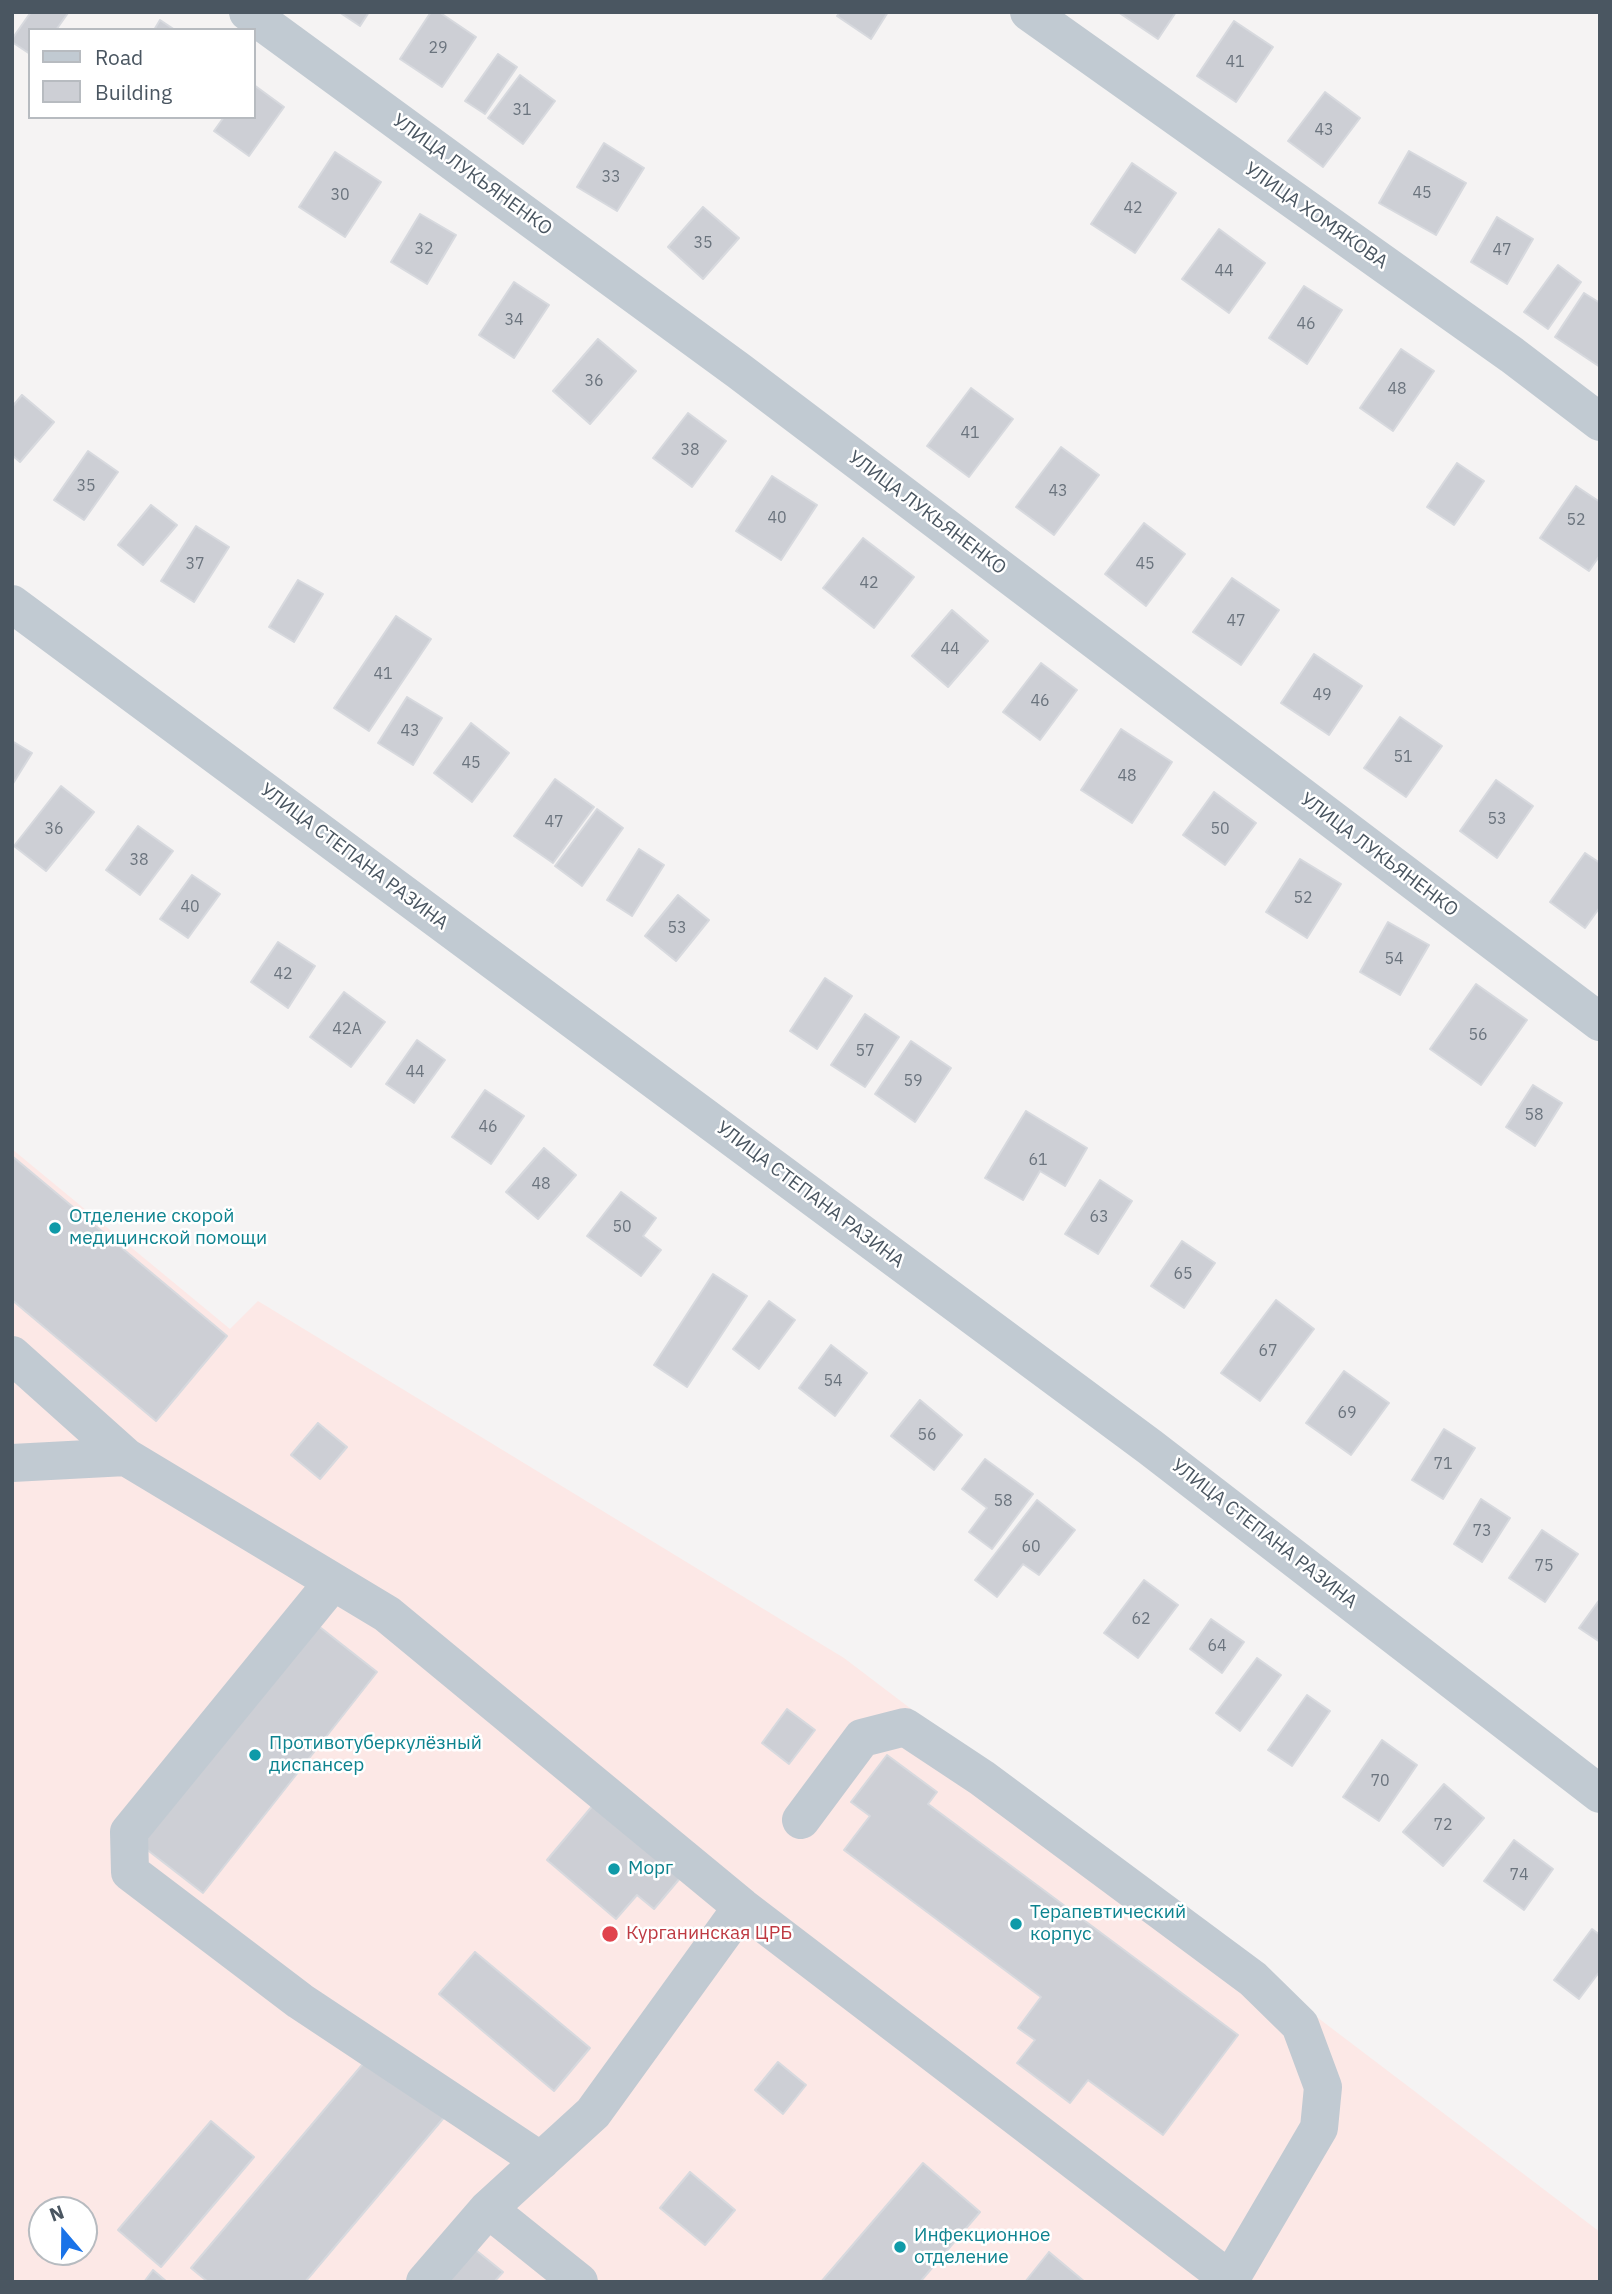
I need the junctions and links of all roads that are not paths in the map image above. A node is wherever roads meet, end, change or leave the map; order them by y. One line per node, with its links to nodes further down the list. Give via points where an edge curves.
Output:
1 (248, 12): 5 (street, УЛИЦА ЛУКЬЯНЕНКО, via 750,379)
2 (1029, 12): 3 (street, УЛИЦА ХОМЯКОВА)
3 (1600, 422)
4 (12, 604): 10 (street, УЛИЦА СТЕПАНА РАЗИНА, via 1139,1438)
5 (1600, 1023)
6 (12, 1355): 7 (street)
7 (127, 1457): 8 (street); 9 (street)
8 (12, 1463)
9 (333, 1582): 12 (street, via 387,1615); 13 (street, via 129,1832 130,1872 300,2001)
10 (1600, 1794)
11 (801, 1820): 16 (street, via 862,1738 905,1727 982,1778 1253,1979 1300,2025 1323,2087 1320,2128)
12 (742, 1907): 13 (street, via 593,2113); 15 (street)
13 (541, 2161): 14 (street)
14 (488, 2209): 17 (street); 18 (street)
15 (1189, 2269): 16 (street)
16 (1231, 2281)
17 (425, 2282)
18 (579, 2282)

